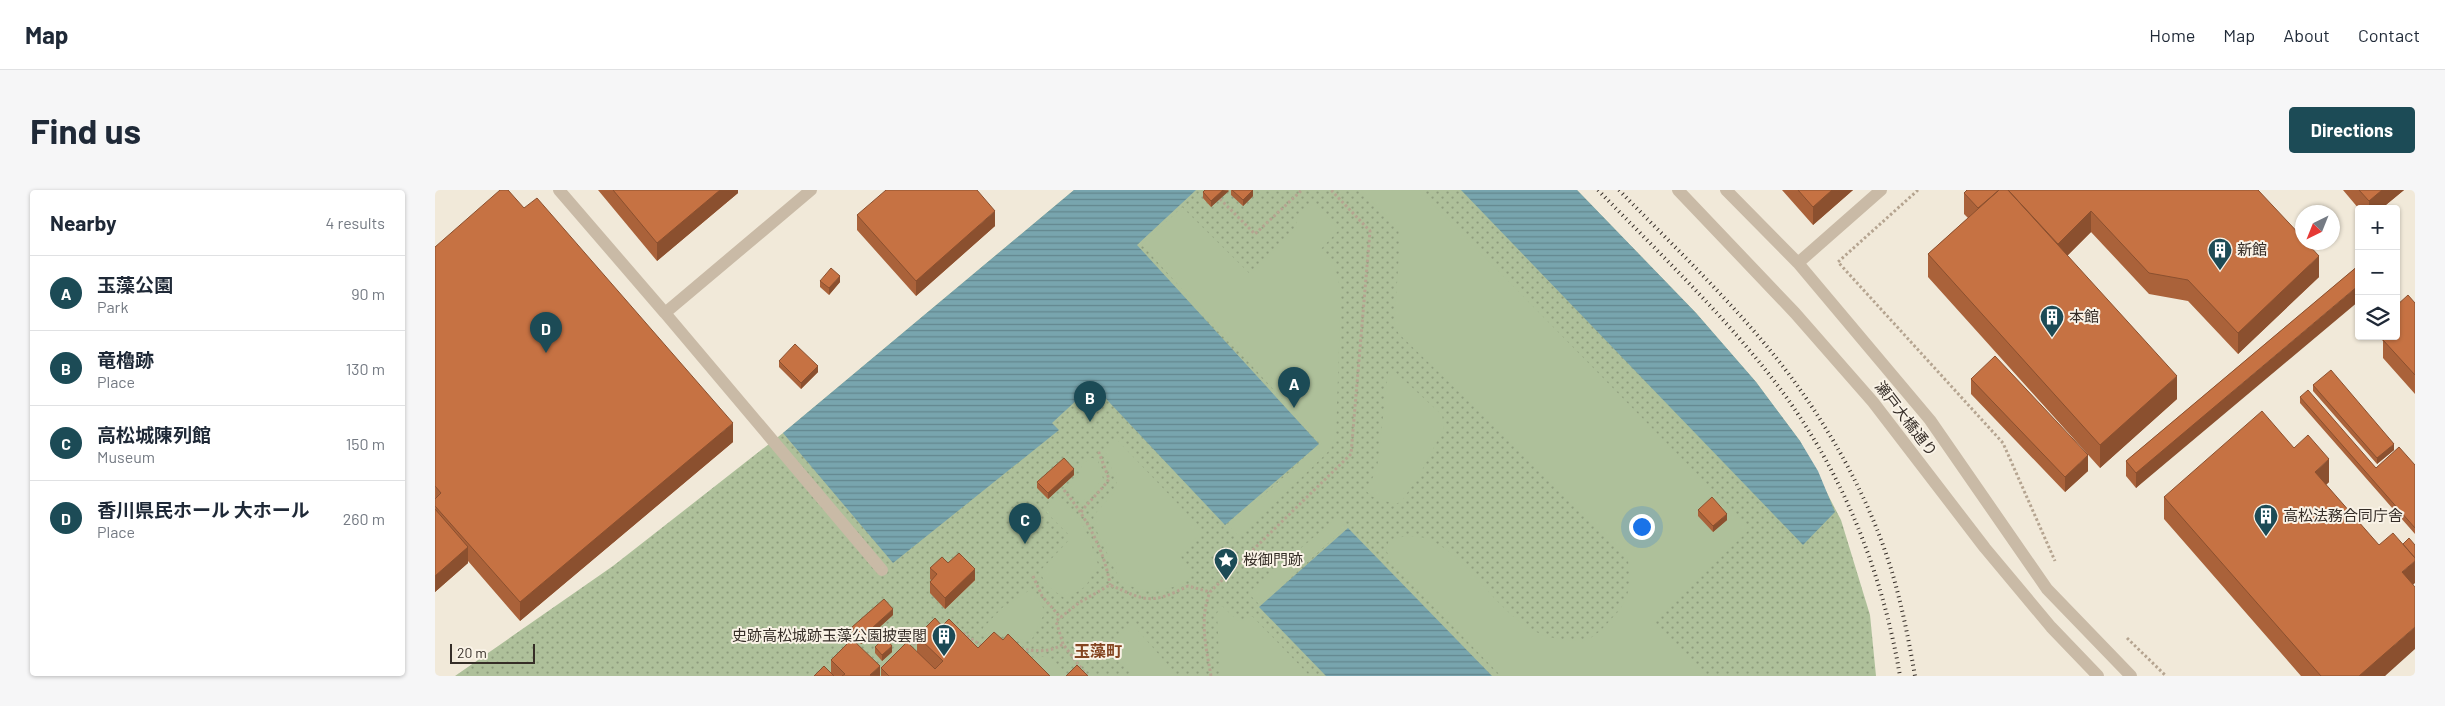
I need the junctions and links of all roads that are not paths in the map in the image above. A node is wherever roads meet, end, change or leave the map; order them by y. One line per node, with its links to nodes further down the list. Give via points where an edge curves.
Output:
1 (559, 190): 7 (street)
2 (811, 190): 7 (street)
3 (1678, 190): 9 (street, 瀬戸大橋通り, via 1795,313 1873,402 1985,548 2051,627)
4 (1726, 190): 6 (street, 瀬戸大橋通り)
5 (1881, 190): 6 (street)
6 (1798, 263): 10 (street, 瀬戸大橋通り, via 1930,420 2047,589)
7 (665, 313): 8 (street)
8 (882, 570)
9 (2098, 676)
10 (2131, 676)

